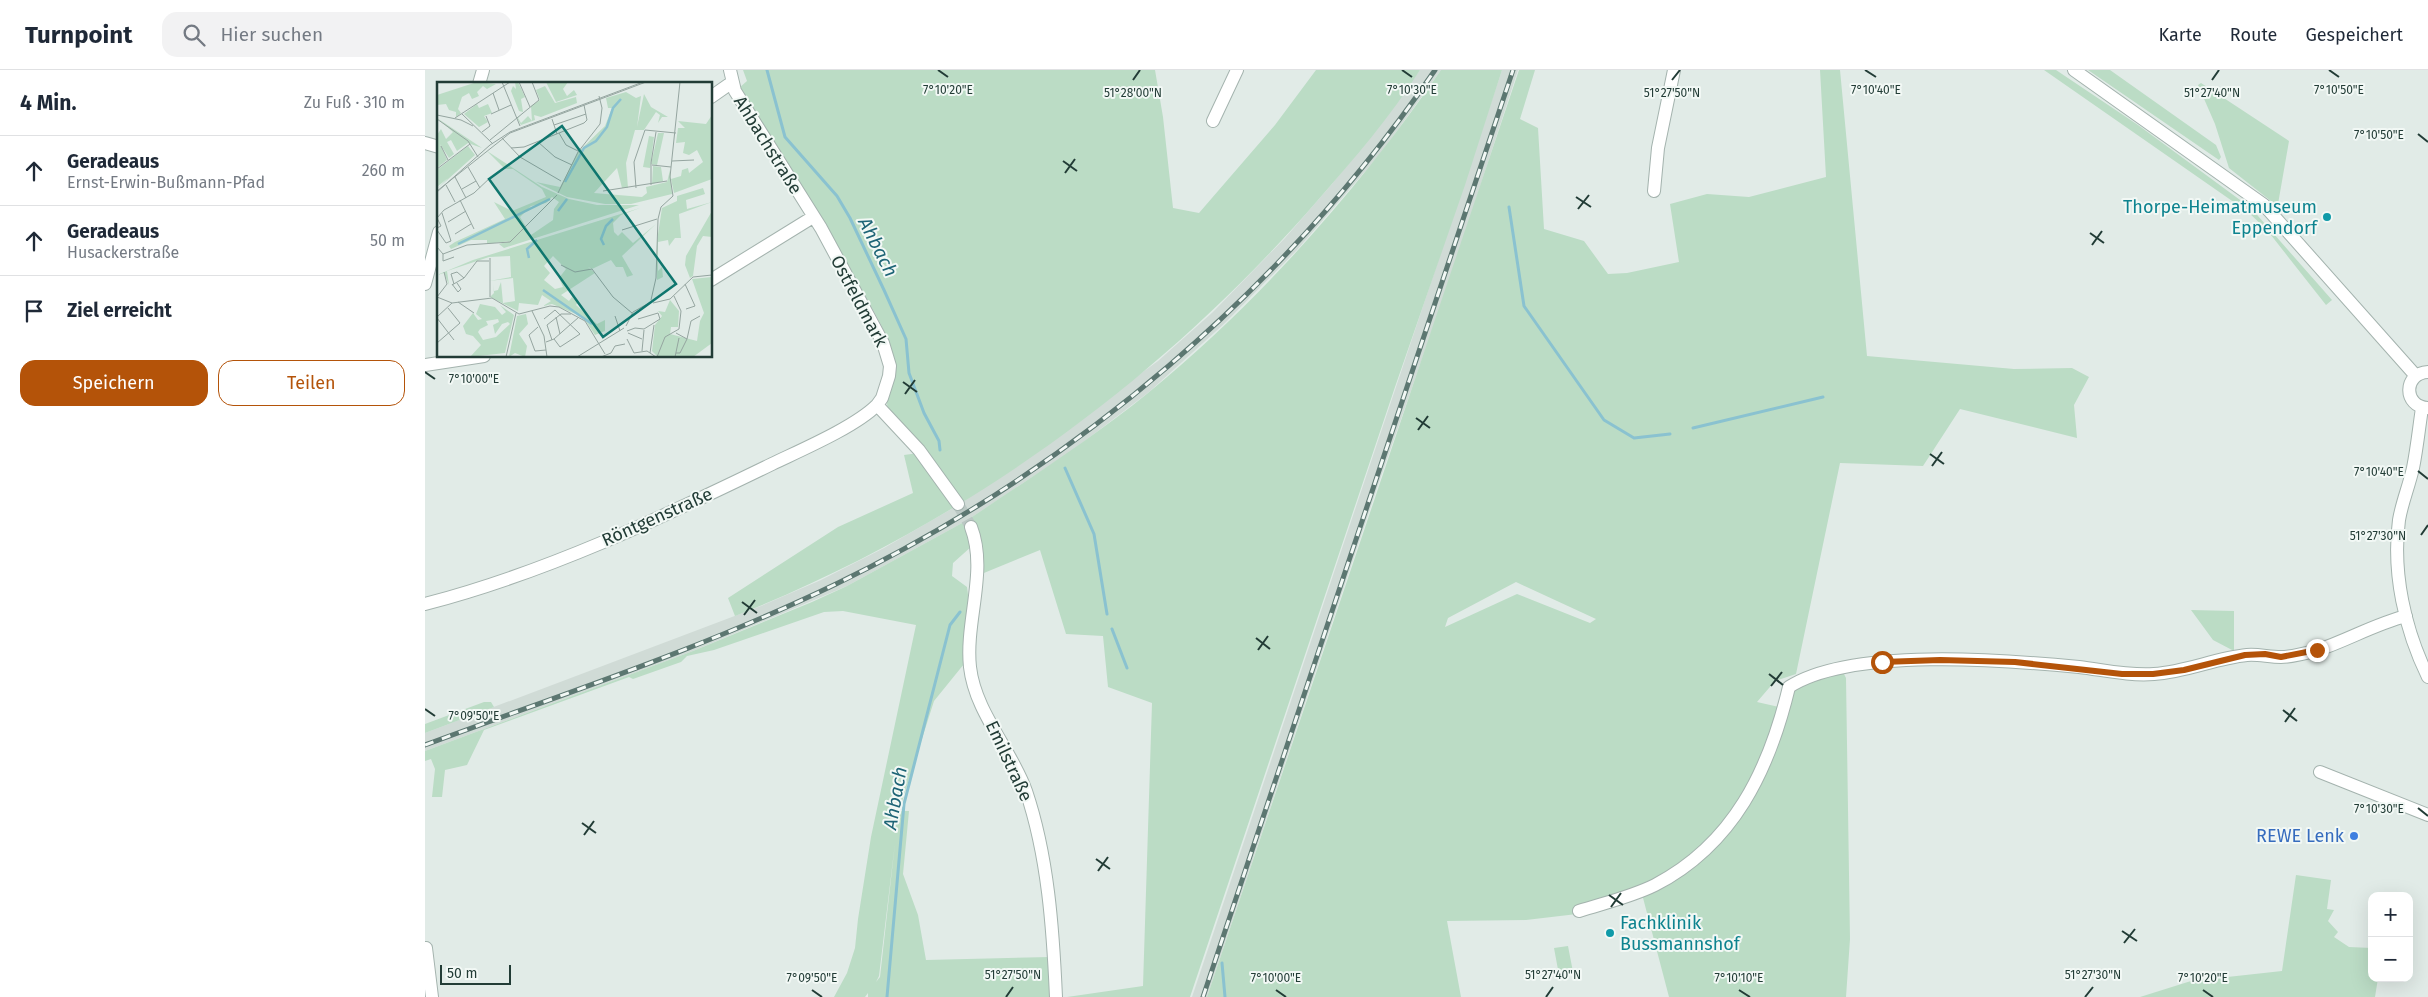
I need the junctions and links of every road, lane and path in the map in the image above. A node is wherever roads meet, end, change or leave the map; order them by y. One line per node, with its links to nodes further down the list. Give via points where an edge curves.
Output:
1 (1237, 70): 6 (street)
2 (1674, 70): 7 (street)
3 (2074, 70): 14 (street, via 2264,204)
4 (731, 76): 5 (street); 8 (street, Ahbachstraße)
5 (713, 95)
6 (1213, 121)
7 (1654, 191)
8 (813, 217): 10 (street); 15 (street, Ostfeldmark, via 883,343 890,366 882,398)
9 (437, 239): 11 (street)
10 (713, 279)
11 (425, 284)
12 (472, 358): 13 (street)
13 (425, 365)
14 (2422, 374): 16 (street, via 2409,385 2409,391 2413,402)
15 (877, 405): 17 (street, via 919,450); 19 (street, Röntgenstraße, via 865,416 669,514 534,568)
16 (2425, 408): 20 (street, via 2399,522 2399,565)
17 (958, 504)
18 (971, 527): 27 (street, Emilstraße, via 977,549 970,668 979,698 1025,790 1036,825 1043,861)
19 (425, 604)
20 (2406, 616): 21 (street); 24 (street, via 2317,650 2281,657 2245,655 2153,674 2122,674 2015,662 1940,660 1882,662 1803,678 1789,687 1761,775 1729,825 1715,840 1653,886)
21 (2428, 677)
22 (2319, 772): 23 (street)
23 (2428, 815)
24 (1579, 912)
25 (426, 948): 26 (street)
26 (432, 997)
27 (1055, 997)

